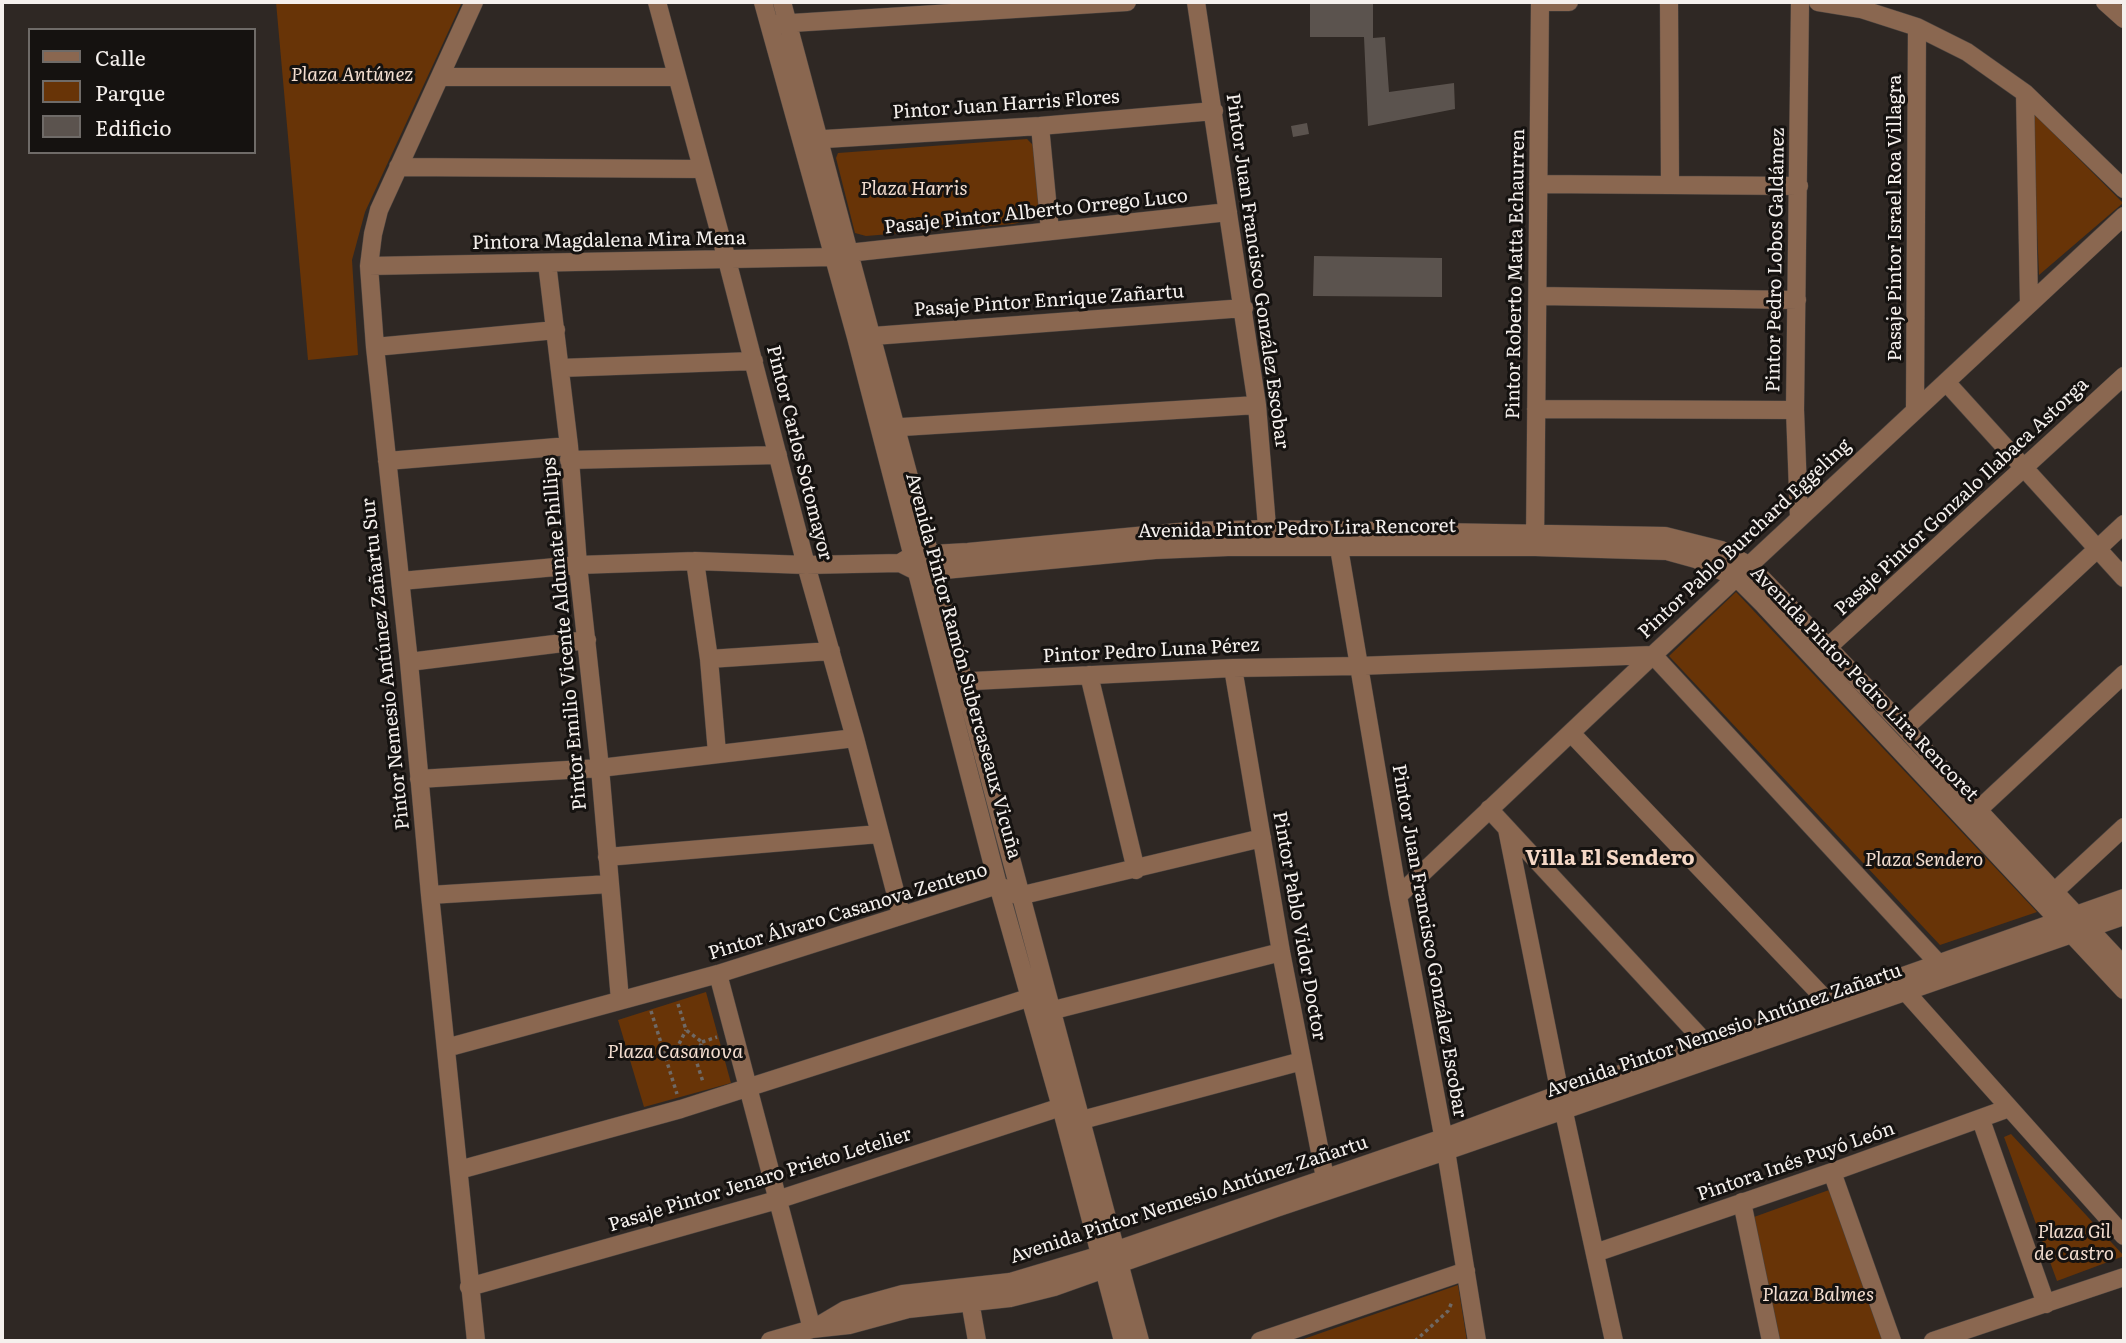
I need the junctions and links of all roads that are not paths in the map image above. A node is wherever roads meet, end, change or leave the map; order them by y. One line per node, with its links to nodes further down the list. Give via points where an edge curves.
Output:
1 (474, 2): 17 (street, Pintor Nemesio Antúnez Zañartu Sur)
2 (657, 2): 18 (street, Pintor Carlos Sotomayor)
3 (763, 2): 15 (street, Avenida Pintor Ramón Subercaseaux Vicuña)
4 (782, 2): 14 (street, Avenida Pintor Ramón Subercaseaux Vicuña)
5 (1127, 2): 14 (street)
6 (1196, 2): 20 (street, Pintor Juan Francisco González Escobar)
7 (1540, 2): 8 (street); 25 (street, Pintor Roberto Matta Echaurren)
8 (1569, 2)
9 (1670, 2): 26 (street)
10 (1800, 2): 27 (street, Pintor Pedro Lobos Galdámez)
11 (1818, 2): 16 (street, via 1861,9)
12 (2105, 2): 13 (street)
13 (2124, 19)
14 (788, 24): 15 (street); 22 (street, Avenida Pintor Ramón Subercaseaux Vicuña)
15 (769, 25): 22 (street, Avenida Pintor Ramón Subercaseaux Vicuña)
16 (1917, 27): 19 (street, via 1967,52); 50 (street, Pasaje Pintor Israel Roa Villagra)
17 (440, 77): 18 (street); 23 (street, Pintor Nemesio Antúnez Zañartu Sur)
18 (676, 77): 24 (street, Pintor Carlos Sotomayor)
19 (2025, 93): 28 (street); 38 (street)
20 (1214, 111): 21 (street, Pintor Juan Harris Flores); 29 (street, Pintor Juan Francisco González Escobar)
21 (1040, 126): 22 (street, Pintor Juan Harris Flores); 31 (street)
22 (809, 139): 32 (street, Avenida Pintor Ramón Subercaseaux Vicuña)
23 (398, 167): 24 (street); 35 (street, Pintor Nemesio Antúnez Zañartu Sur, via 379,210)
24 (702, 169): 33 (street, Pintor Carlos Sotomayor)
25 (1538, 184): 26 (street); 36 (street, Pintor Roberto Matta Echaurren)
26 (1670, 185): 27 (street)
27 (1799, 186): 37 (street, Pintor Pedro Lobos Galdámez)
28 (2124, 189)
29 (1228, 212): 31 (street, Pasaje Pintor Alberto Orrego Luco); 39 (street, Pintor Juan Francisco González Escobar)
30 (2124, 216): 38 (street, Pintor Pablo Burchard Eggeling)
31 (1050, 231): 32 (street, Pasaje Pintor Alberto Orrego Luco)
32 (841, 255): 33 (street, Pintora Magdalena Mira Mena); 41 (street, Avenida Pintor Ramón Subercaseaux Vicuña)
33 (727, 260): 34 (street, Pintora Magdalena Mira Mena); 43 (street, Pintor Carlos Sotomayor)
34 (547, 264): 35 (street, Pintora Magdalena Mira Mena); 40 (street, Pintor Emilio Vicente Aldunate Phillips)
35 (369, 266): 42 (street, Pintor Nemesio Antúnez Zañartu Sur)
36 (1538, 296): 37 (street); 48 (street, Pintor Roberto Matta Echaurren)
37 (1797, 300): 49 (street, Pintor Pedro Lobos Galdámez)
38 (2029, 303): 46 (street, Pintor Pablo Burchard Eggeling)
39 (1244, 308): 41 (street, Pasaje Pintor Enrique Zañartu); 47 (street, Pintor Juan Francisco González Escobar)
40 (556, 330): 42 (street); 44 (street, Pintor Emilio Vicente Aldunate Phillips)
41 (864, 336): 51 (street, Avenida Pintor Ramón Subercaseaux Vicuña)
42 (375, 347): 54 (street, Pintor Nemesio Antúnez Zañartu Sur)
43 (754, 361): 44 (street); 53 (street, Pintor Carlos Sotomayor)
44 (560, 368): 52 (street, Pintor Emilio Vicente Aldunate Phillips)
45 (2124, 376): 55 (street, Pasaje Pintor Gonzalo Ilabaca Astorga)
46 (1946, 382): 50 (street, Pintor Pablo Burchard Eggeling); 55 (street)
47 (1257, 405): 51 (street); 58 (street, Pintor Juan Francisco González Escobar)
48 (1536, 409): 49 (street); 59 (street, Pintor Roberto Matta Echaurren)
49 (1795, 410): 56 (street, Pintor Pedro Lobos Galdámez)
50 (1915, 410): 56 (street, Pintor Pablo Burchard Eggeling)
51 (887, 428): 64 (street, Avenida Pintor Ramón Subercaseaux Vicuña)
52 (569, 453): 53 (street); 54 (street); 65 (street, Pintor Emilio Vicente Aldunate Phillips)
53 (778, 456): 66 (street, Pintor Carlos Sotomayor)
54 (387, 461): 69 (street, Pintor Nemesio Antúnez Zañartu Sur)
55 (2024, 468): 62 (street); 71 (street, Pasaje Pintor Gonzalo Ilabaca Astorga)
56 (1799, 518): 67 (street, Pintor Pablo Burchard Eggeling)
57 (2124, 524): 62 (street)
58 (1267, 529): 59 (street, Avenida Pintor Pedro Lira Rencoret); 60 (street, Pintor Juan Francisco González Escobar); 64 (street, Avenida Pintor Pedro Lira Rencoret, via 1189,531 968,552)
59 (1535, 540): 61 (street, Avenida Pintor Pedro Lira Rencoret); 67 (street, Avenida Pintor Pedro Lira Rencoret, via 1665,536 1721,550)
60 (1268, 547): 61 (street, Avenida Pintor Pedro Lira Rencoret); 64 (street, Avenida Pintor Pedro Lira Rencoret)
61 (1339, 548): 76 (street, Pintor Juan Francisco González Escobar)
62 (2098, 549): 68 (street); 82 (street)
63 (695, 561): 65 (street); 66 (street); 74 (street)
64 (919, 563): 66 (street); 80 (street, Avenida Pintor Ramón Subercaseaux Vicuña); 81 (street, Avenida Pintor Ramón Subercaseaux Vicuña)
65 (578, 565): 69 (street); 70 (street, Pintor Emilio Vicente Aldunate Phillips)
66 (806, 565): 72 (street, Pintor Carlos Sotomayor)
67 (1743, 572): 71 (street, Avenida Pintor Pedro Lira Rencoret); 73 (street, Pintor Pablo Burchard Eggeling); 105 (street, Avenida Pintor Pedro Lira Rencoret, via 1764,605)
68 (2124, 578)
69 (401, 581): 75 (street, Pintor Nemesio Antúnez Zañartu Sur)
70 (587, 640): 75 (street); 86 (street, Pintor Emilio Vicente Aldunate Phillips)
71 (1827, 648): 82 (street, Avenida Pintor Pedro Lira Rencoret)
72 (831, 651): 74 (street); 84 (street, Pintor Carlos Sotomayor)
73 (1653, 654): 76 (street, Pintor Pedro Luna Pérez); 83 (street, Pintor Pablo Burchard Eggeling); 108 (street)
74 (709, 659): 85 (street)
75 (409, 662): 87 (street, Pintor Nemesio Antúnez Zañartu Sur)
76 (1358, 666): 77 (street, Pintor Pedro Luna Pérez); 100 (street, Pintor Juan Francisco González Escobar)
77 (1233, 668): 79 (street, Pintor Pedro Luna Pérez); 93 (street, Pintor Pablo Vidor Doctor)
78 (2124, 674): 89 (street)
79 (1089, 675): 80 (street, Pintor Pedro Luna Pérez); 95 (street)
80 (964, 681): 81 (street, Pintor Pedro Luna Pérez); 101 (street, Avenida Pintor Ramón Subercaseaux Vicuña)
81 (946, 683): 97 (street, Avenida Pintor Ramón Subercaseaux Vicuña)
82 (1905, 728): 89 (street, Avenida Pintor Pedro Lira Rencoret)
83 (1571, 733): 88 (street, Pintor Pablo Burchard Eggeling); 115 (street)
84 (855, 738): 85 (street); 92 (street, Pintor Carlos Sotomayor)
85 (717, 753): 86 (street)
86 (600, 768): 87 (street); 94 (street, Pintor Emilio Vicente Aldunate Phillips)
87 (419, 779): 99 (street, Pintor Nemesio Antúnez Zañartu Sur)
88 (1489, 809): 91 (street); 100 (street, Pintor Pablo Burchard Eggeling)
89 (1978, 810): 98 (street, Avenida Pintor Pedro Lira Rencoret)
90 (2124, 827): 98 (street)
91 (1507, 829): 118 (street); 121 (street)
92 (879, 834): 94 (street); 103 (street, Pintor Carlos Sotomayor)
93 (1262, 838): 95 (street); 107 (street, Pintor Pablo Vidor Doctor)
94 (607, 857): 96 (street, Pintor Emilio Vicente Aldunate Phillips)
95 (1136, 870): 101 (street)
96 (609, 884): 99 (street); 114 (street, Pintor Emilio Vicente Aldunate Phillips)
97 (998, 885): 101 (street, Pintor Álvaro Casanova Zenteno); 103 (street, Pintor Álvaro Casanova Zenteno); 113 (street, Avenida Pintor Ramón Subercaseaux Vicuña)
98 (2056, 891): 105 (street, Avenida Pintor Pedro Lira Rencoret)
99 (429, 895): 117 (street, Pintor Nemesio Antúnez Zañartu Sur)
100 (1398, 895): 126 (street, Pintor Juan Francisco González Escobar)
101 (1019, 896): 116 (street, Avenida Pintor Ramón Subercaseaux Vicuña)
102 (2124, 898): 105 (street, Avenida Pintor Nemesio Antúnez Zañartu)
103 (901, 914): 110 (street, Pintor Álvaro Casanova Zenteno)
104 (2124, 916): 106 (street, Avenida Pintor Nemesio Antúnez Zañartu)
105 (2068, 917): 106 (street, Avenida Pintor Pedro Lira Rencoret); 108 (street, Avenida Pintor Nemesio Antúnez Zañartu)
106 (2081, 931): 109 (street, Avenida Pintor Pedro Lira Rencoret); 111 (street, Avenida Pintor Pedro Lira Rencoret); 112 (street, Avenida Pintor Nemesio Antúnez Zañartu)
107 (1281, 952): 116 (street); 119 (street, Pintor Pablo Vidor Doctor)
108 (1939, 964): 115 (street, Avenida Pintor Nemesio Antúnez Zañartu)
109 (2124, 966)
110 (718, 974): 114 (street, Pintor Álvaro Casanova Zenteno); 120 (street)
111 (2124, 990)
112 (1905, 991): 118 (street, Avenida Pintor Nemesio Antúnez Zañartu); 123 (street)
113 (1028, 998): 116 (street); 120 (street); 122 (street, Avenida Pintor Ramón Subercaseaux Vicuña)
114 (620, 1000): 117 (street, Pintor Álvaro Casanova Zenteno)
115 (1827, 1001): 118 (street, Avenida Pintor Nemesio Antúnez Zañartu)
116 (1050, 1011): 124 (street, Avenida Pintor Ramón Subercaseaux Vicuña)
117 (446, 1048): 127 (street, Pintor Nemesio Antúnez Zañartu Sur)
118 (1713, 1050): 121 (street, Avenida Pintor Nemesio Antúnez Zañartu)
119 (1301, 1061): 124 (street); 129 (street, Pintor Pablo Vidor Doctor)
120 (747, 1089): 127 (street); 130 (street)
121 (1562, 1101): 126 (street, Avenida Pintor Nemesio Antúnez Zañartu); 133 (street)
122 (1061, 1107): 124 (street); 130 (street, Pasaje Pintor Jenaro Prieto Letelier); 134 (street, Avenida Pintor Ramón Subercaseaux Vicuña)
123 (2009, 1108): 125 (street, Pintora Inés Puyó León); 132 (street)
124 (1082, 1120): 134 (street, Avenida Pintor Ramón Subercaseaux Vicuña)
125 (1981, 1120): 128 (street, Pintora Inés Puyó León); 139 (street)
126 (1444, 1144): 129 (street, Avenida Pintor Nemesio Antúnez Zañartu); 135 (street, Pintor Juan Francisco González Escobar)
127 (459, 1170): 137 (street, Pintor Nemesio Antúnez Zañartu Sur)
128 (1832, 1172): 131 (street, Pintora Inés Puyó León); 150 (street)
129 (1327, 1184): 134 (street, Avenida Pintor Nemesio Antúnez Zañartu)
130 (777, 1200): 137 (street, Pasaje Pintor Jenaro Prieto Letelier); 140 (street)
131 (1742, 1202): 133 (street, Pintora Inés Puyó León); 149 (street)
132 (2124, 1236)
133 (1595, 1253): 148 (street)
134 (1110, 1260): 138 (street, Avenida Pintor Nemesio Antúnez Zañartu, via 1010,1298); 140 (street, Avenida Pintor Nemesio Antúnez Zañartu, via 1010,1282 903,1294 845,1310); 144 (street, Avenida Pintor Ramón Subercaseaux Vicuña); 145 (street, Avenida Pintor Ramón Subercaseaux Vicuña)
135 (1466, 1271): 146 (street); 147 (street, Pintor Juan Francisco González Escobar)
136 (2124, 1277): 139 (street)
137 (470, 1287): 141 (street, Pintor Nemesio Antúnez Zañartu Sur)
138 (970, 1301): 140 (street, Avenida Pintor Nemesio Antúnez Zañartu); 143 (street)
139 (2046, 1304): 151 (street)
140 (812, 1329): 142 (street)
141 (476, 1341)
142 (770, 1341)
143 (977, 1341)
144 (1123, 1341)
145 (1140, 1341)
146 (1260, 1341)
147 (1477, 1341)
148 (1614, 1341)
149 (1771, 1341)
150 (1892, 1341)
151 (1933, 1341)

